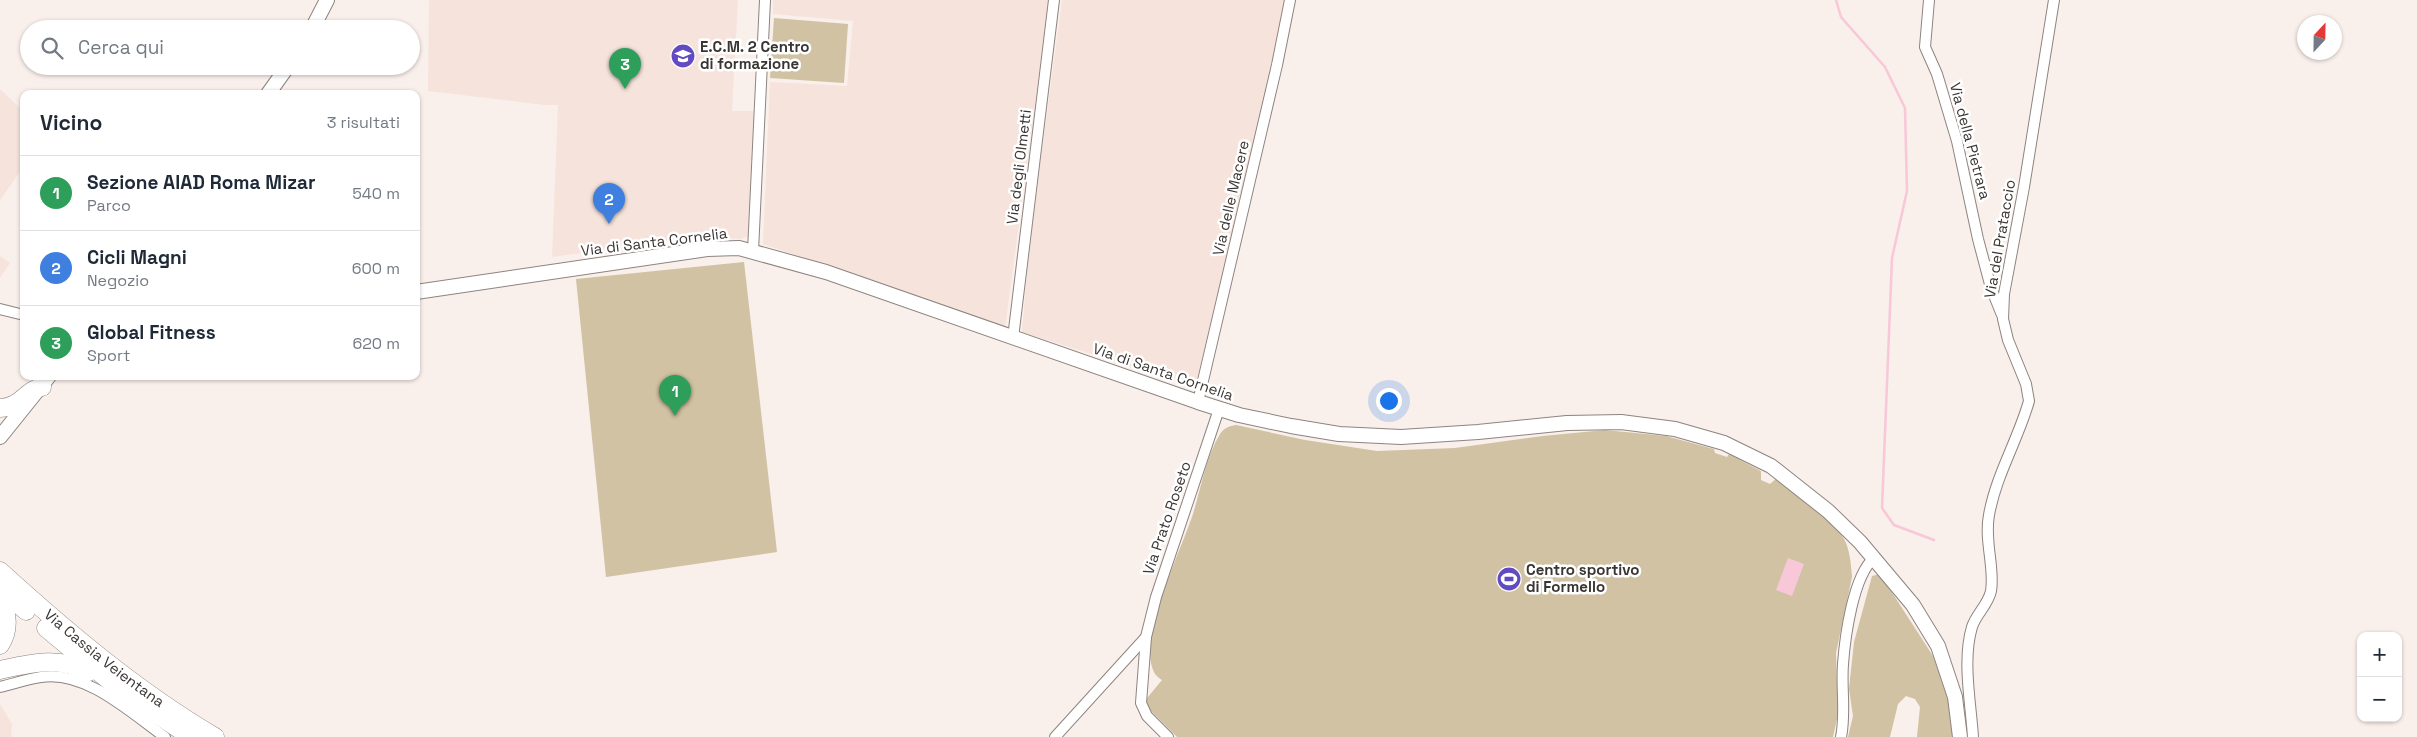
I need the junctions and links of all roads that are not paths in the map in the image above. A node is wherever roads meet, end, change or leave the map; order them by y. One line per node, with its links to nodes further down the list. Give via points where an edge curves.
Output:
1 (327, 0): 7 (street)
2 (765, 0): 10 (street)
3 (1054, 0): 15 (street, Via degli Olmetti)
4 (1290, 0): 17 (street, Via delle Macere)
5 (1929, 0): 14 (street, Via della Pietrara, via 1925,48 1937,74 1957,141 1978,239)
6 (2054, 0): 14 (street, Via del Prataccio, via 2004,294)
7 (317, 20)
8 (282, 75): 9 (street)
9 (271, 90)
10 (753, 251): 11 (street, Via di Santa Cornelia, via 707,249); 15 (street, Via di Santa Cornelia, via 826,272)
11 (420, 291)
12 (0, 309): 13 (street)
13 (20, 314)
14 (2003, 319): 37 (street, Via del Prataccio, via 2029,401 1988,516 1991,592 1970,636 1968,691)
15 (1014, 338): 17 (street, Via di Santa Cornelia)
16 (48, 380): 18 (highway, via 22,402); 20 (street)
17 (1198, 402): 19 (street, Via di Santa Cornelia)
18 (0, 408)
19 (1219, 409): 21 (street, Via di Santa Cornelia, via 1291,426 1383,437 1450,435 1596,422 1675,428 1732,446 1772,466 1835,517); 25 (street, Via Prato Roseto)
20 (0, 437)
21 (1874, 558): 35 (street, via 1866,564 1856,592 1847,634 1842,665 1844,726); 36 (street, Via di Santa Cornelia, via 1913,605 1938,646 1955,698)
22 (0, 572): 32 (highway, Via Cassia Veientana, via 134,684)
23 (0, 588): 29 (highway, Via Cassia Veientana)
24 (0, 598): 26 (highway, via 7,616)
25 (1146, 637): 33 (street, Via Prato Roseto); 34 (street, Via Prato Roseto, via 1140,701 1143,712)
26 (0, 645)
27 (0, 670): 29 (highway, via 42,661 65,662)
28 (0, 687): 30 (street, via 41,677 72,679 96,689)
29 (123, 692): 31 (highway, Via Cassia Veientana)
30 (165, 737)
31 (191, 737)
32 (215, 737)
33 (1055, 737)
34 (1168, 737)
35 (1841, 737)
36 (1960, 737)
37 (1973, 737)

